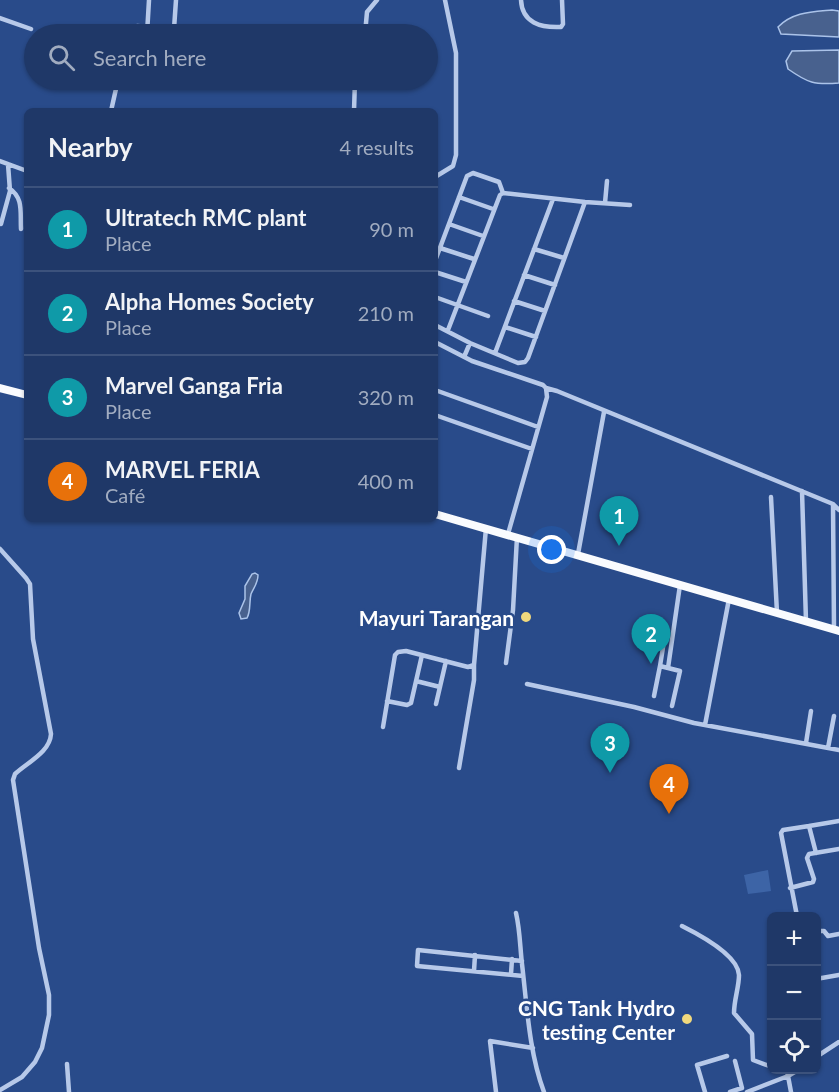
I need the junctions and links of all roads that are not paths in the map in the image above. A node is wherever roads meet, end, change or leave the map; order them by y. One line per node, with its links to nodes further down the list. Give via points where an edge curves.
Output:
1 (149, 0): 8 (street)
2 (176, 0): 9 (street)
3 (378, 0): 10 (street, via 367,12)
4 (445, 0): 19 (street, via 456,53 456,155 453,166)
5 (521, 0): 6 (street, via 528,18 547,28 563,24)
6 (562, 0)
7 (0, 18): 11 (street)
8 (148, 24)
9 (174, 24)
10 (366, 24)
11 (24, 27)
12 (116, 90): 14 (street)
13 (355, 90): 15 (street)
14 (112, 108)
15 (354, 108)
16 (0, 161): 17 (street)
17 (9, 164): 18 (street); 21 (street)
18 (24, 170)
19 (438, 175)
20 (607, 181): 26 (street)
21 (9, 188): 29 (street); 31 (street, via 19,198)
22 (503, 193): 23 (street, via 499,182 473,173 466,176); 24 (street); 28 (street)
23 (459, 197): 28 (street); 30 (street)
24 (553, 199): 25 (street); 34 (street)
25 (585, 202): 26 (street); 36 (street)
26 (605, 204): 27 (street)
27 (630, 205)
28 (494, 209): 32 (street)
29 (1, 224)
30 (449, 224): 32 (street); 33 (street)
31 (21, 230)
32 (483, 236): 37 (street)
33 (440, 248): 35 (street); 37 (street)
34 (534, 249): 36 (street); 39 (street)
35 (438, 253)
36 (564, 258): 41 (street)
37 (474, 260): 40 (street)
38 (438, 273): 40 (street)
39 (524, 275): 41 (street); 43 (street)
40 (466, 282): 44 (street)
41 (555, 285): 45 (street)
42 (438, 298): 44 (street)
43 (514, 302): 45 (street); 48 (street)
44 (457, 304): 46 (street); 49 (street)
45 (545, 311): 50 (street)
46 (488, 316)
47 (438, 326): 49 (street)
48 (505, 327): 50 (street); 53 (street)
49 (447, 330): 51 (street)
50 (536, 337): 53 (street, via 525,362)
51 (470, 343): 53 (street); 54 (street)
52 (438, 344): 54 (street)
53 (495, 353)
54 (464, 357): 56 (street)
55 (0, 388): 58 (main road)
56 (546, 388): 59 (street); 61 (street)
57 (438, 391): 61 (street)
58 (24, 394)
59 (604, 412): 63 (street); 72 (street)
60 (438, 416): 62 (street)
61 (538, 427): 62 (street)
62 (532, 449): 69 (street)
63 (802, 491): 65 (street); 76 (street)
64 (771, 497): 75 (street)
65 (833, 504): 66 (street); 77 (street)
66 (839, 510)
67 (438, 515): 68 (main road)
68 (486, 528): 69 (main road); 82 (street)
69 (508, 534): 70 (main road)
70 (517, 537): 72 (main road); 81 (street)
71 (0, 549): 127 (street, via 30,584 33,639 51,734 46,748 13,780 49,995 47,1032 35,1062 22,1077)
72 (578, 554): 73 (main road)
73 (680, 585): 74 (main road); 84 (street)
74 (729, 599): 75 (main road); 94 (street)
75 (777, 613): 76 (main road)
76 (806, 621): 77 (main road)
77 (837, 630)
78 (665, 635): 83 (street)
79 (422, 655): 80 (street); 85 (street); 89 (street, via 398,652)
80 (446, 661): 82 (street); 87 (street)
81 (506, 663)
82 (474, 665): 99 (street)
83 (660, 666): 84 (street); 88 (street)
84 (668, 668): 91 (street, via 680,671)
85 (416, 681): 87 (street); 89 (street, via 410,704)
86 (526, 684): 94 (street)
87 (440, 687): 90 (street)
88 (654, 696)
89 (387, 701): 95 (street)
90 (436, 704)
91 (672, 706)
92 (811, 711): 96 (street)
93 (834, 716): 97 (street)
94 (705, 725): 96 (street)
95 (383, 727)
96 (806, 743): 97 (street)
97 (828, 748): 98 (street)
98 (839, 750)
99 (459, 768)
100 (839, 821): 101 (street)
101 (809, 826): 103 (street); 104 (street, via 781,833)
102 (839, 849): 103 (street)
103 (816, 853): 104 (street, via 807,856 813,882)
104 (790, 888): 105 (street)
105 (796, 912)
106 (516, 913): 112 (street)
107 (682, 926): 124 (street, via 708,938 738,968 734,1013 752,1034 753,1060)
108 (821, 931): 109 (street, via 828,936)
109 (839, 934)
110 (475, 955): 111 (street); 113 (street); 113 (street, via 418,950 417,966)
111 (512, 959): 112 (street); 114 (street)
112 (522, 961): 116 (street)
113 (474, 971): 114 (street)
114 (511, 974): 116 (street)
115 (839, 975): 117 (street)
116 (523, 976): 119 (street)
117 (821, 978)
118 (839, 1042): 120 (street)
119 (533, 1048): 129 (street, via 490,1041); 130 (street)
120 (821, 1054)
121 (727, 1056): 131 (street, via 697,1065)
122 (735, 1061): 132 (street, via 742,1088)
123 (67, 1064): 128 (street)
124 (767, 1065)
125 (791, 1074): 126 (street)
126 (788, 1076): 133 (street); 134 (street)
127 (0, 1090)
128 (69, 1092)
129 (496, 1092)
130 (544, 1092)
131 (705, 1092)
132 (730, 1092)
133 (747, 1092)
134 (791, 1092)

